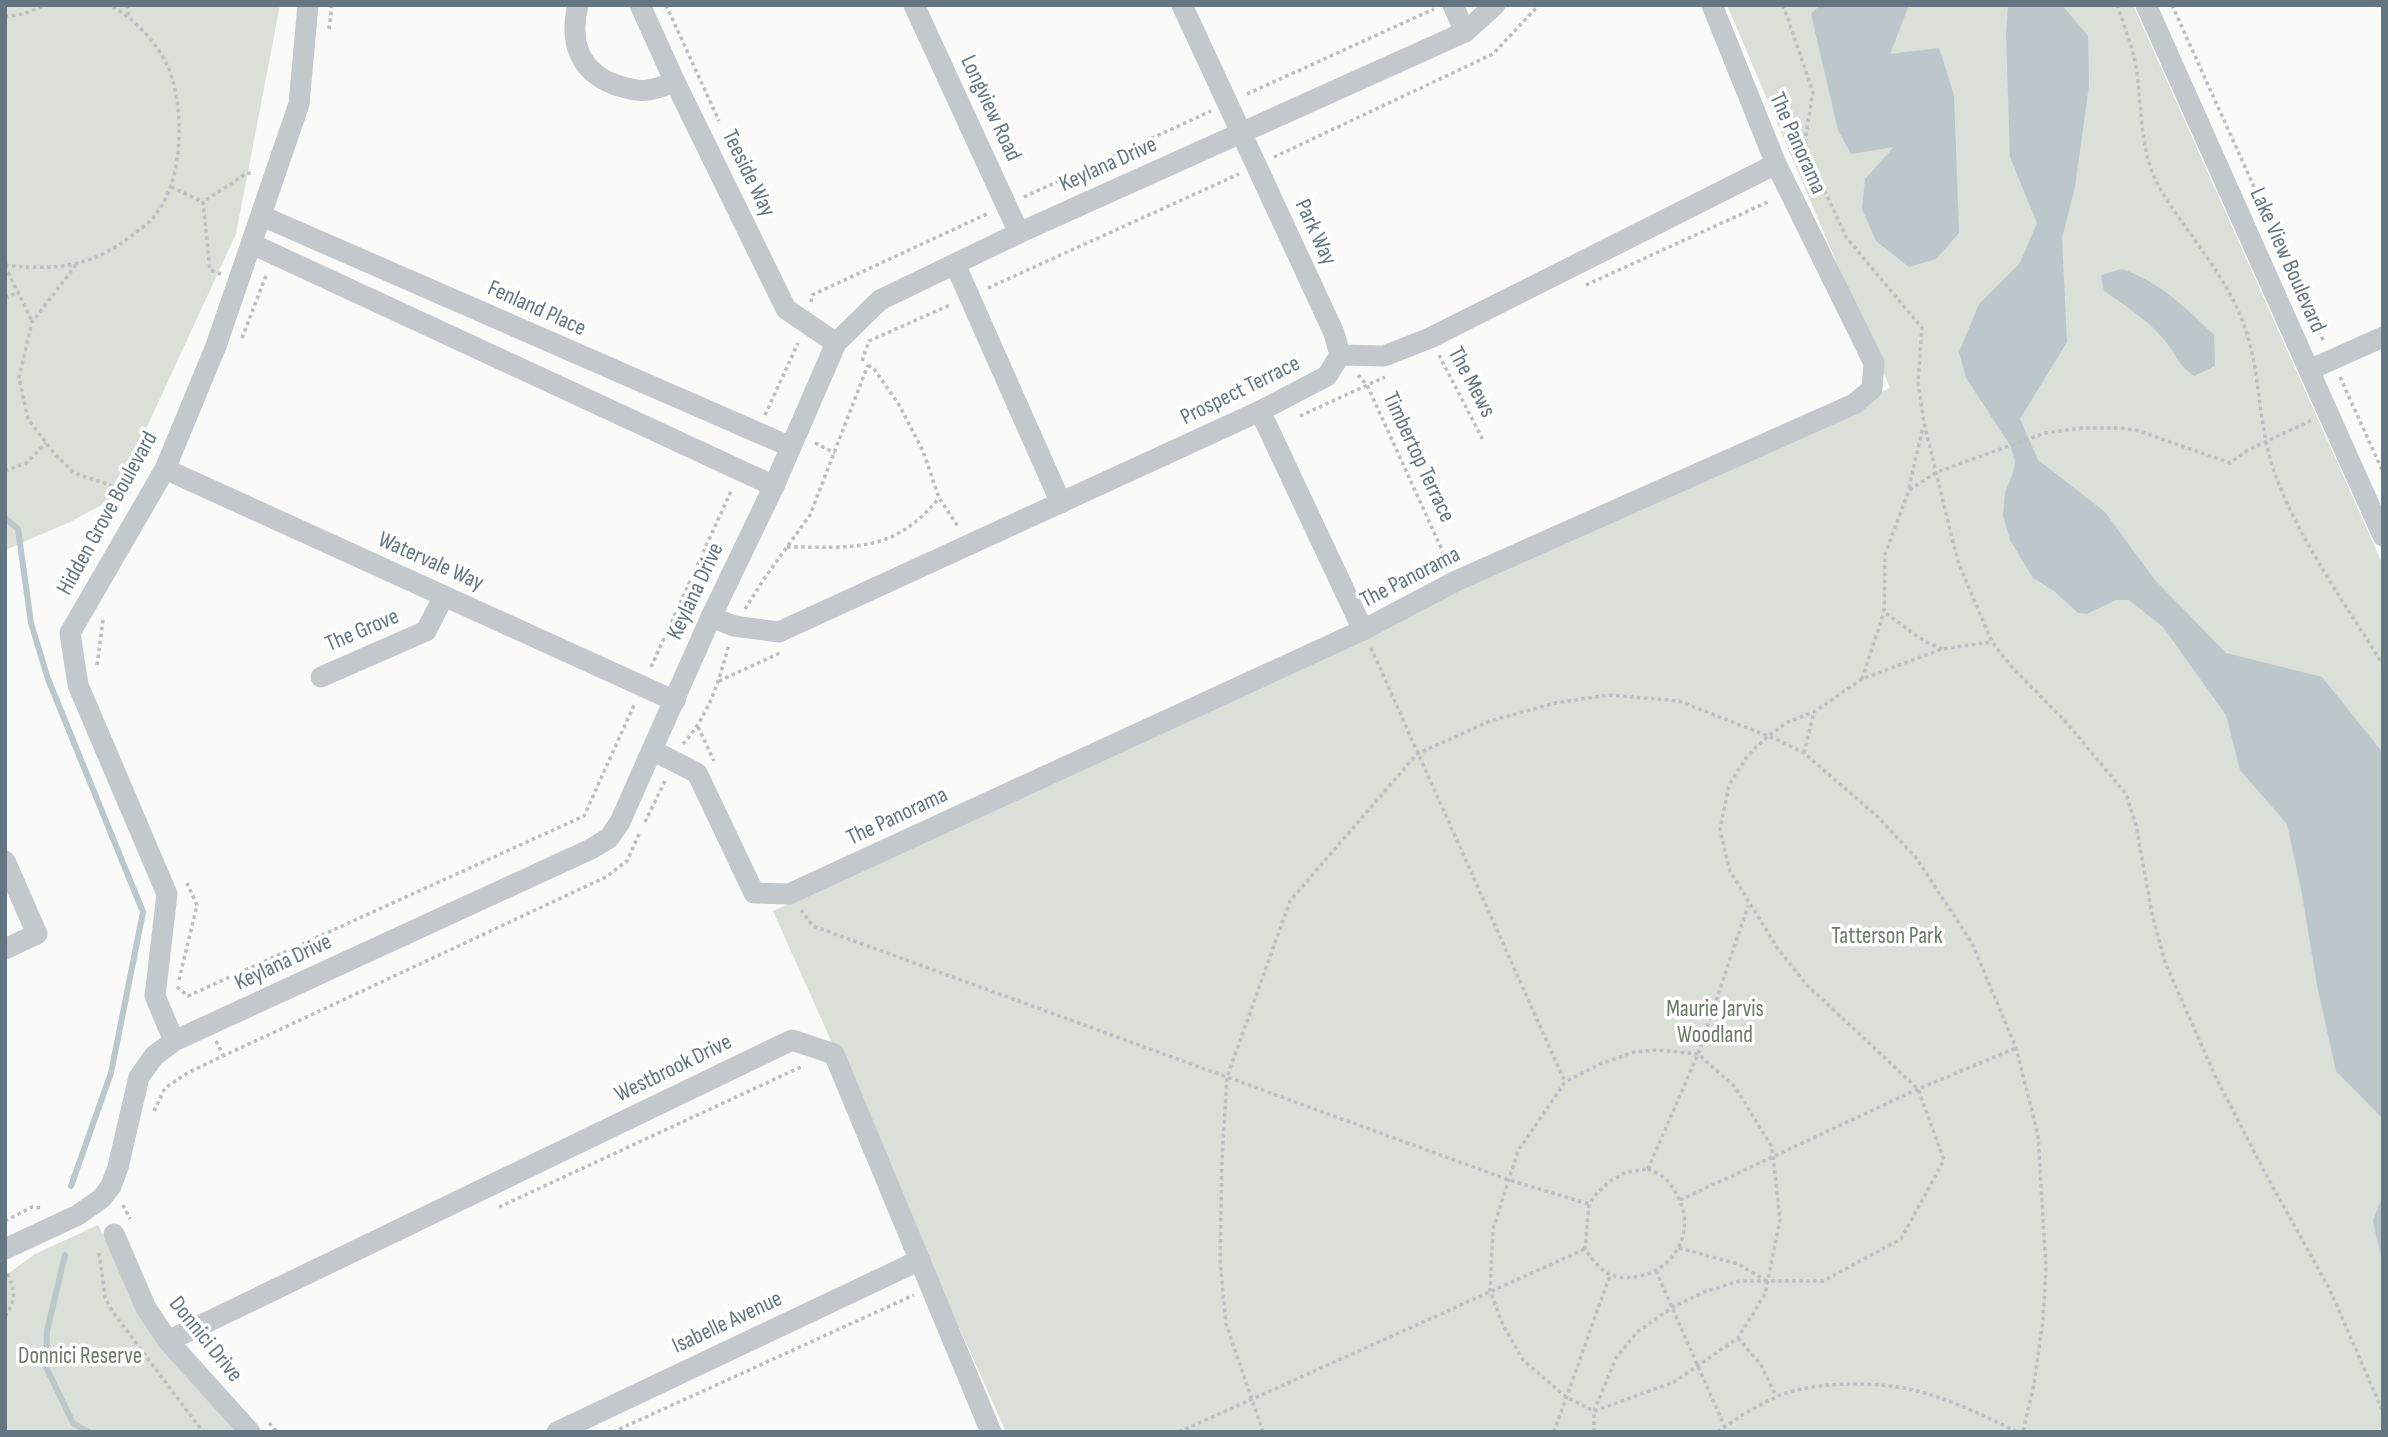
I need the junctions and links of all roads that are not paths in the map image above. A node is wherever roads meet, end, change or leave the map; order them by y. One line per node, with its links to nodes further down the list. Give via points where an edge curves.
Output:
1 (308, 5): 14 (street, Hidden Grove Boulevard, via 299,104)
2 (578, 5): 11 (street, via 574,39 584,64 606,81 634,91)
3 (640, 5): 11 (street, Teeside Way)
4 (914, 5): 15 (street, Longview Road)
5 (1182, 5): 12 (street, Park Way)
6 (1453, 5): 10 (street)
7 (1495, 5): 10 (street, Keylana Drive)
8 (1712, 5): 13 (street, The Panorama)
9 (2146, 5): 21 (street, Lake View Boulevard)
10 (1465, 32): 12 (street, Keylana Drive)
11 (674, 82): 19 (street, Teeside Way, via 786,309)
12 (1241, 134): 15 (street, Keylana Drive); 20 (street, Park Way, via 1334,333)
13 (1776, 164): 20 (street, via 1430,338 1384,356); 30 (street, The Panorama, via 1874,363 1872,389 1854,404 1456,580)
14 (261, 216): 16 (street, Hidden Grove Boulevard); 23 (street, Fenland Place)
15 (1019, 233): 17 (street, Keylana Drive)
16 (252, 244): 24 (street, Hidden Grove Boulevard); 25 (street)
17 (955, 264): 19 (street, Keylana Drive, via 880,300); 26 (street)
18 (2383, 337): 21 (street)
19 (836, 343): 23 (street, Keylana Drive)
20 (1340, 355): 22 (street, Prospect Terrace, via 1327,376)
21 (2309, 370): 27 (street, Lake View Boulevard)
22 (1265, 421): 26 (street, Prospect Terrace); 30 (street)
23 (791, 447): 25 (street, Keylana Drive)
24 (165, 469): 28 (street, Watervale Way); 36 (street, Hidden Grove Boulevard, via 70,633 78,684 167,894 155,996)
25 (774, 485): 29 (street, Keylana Drive)
26 (1061, 502): 29 (street, Prospect Terrace, via 779,632 734,626)
27 (2383, 536)
28 (444, 596): 31 (street, The Grove, via 426,631); 32 (street, Watervale Way)
29 (711, 617): 32 (street, Keylana Drive)
30 (1363, 631): 33 (street, The Panorama, via 789,894 754,894 697,773)
31 (321, 677)
32 (675, 701): 33 (street, Keylana Drive)
33 (652, 750): 36 (street, Keylana Drive, via 620,822 608,838 591,849)
34 (5, 861): 35 (street, via 37,934)
35 (5, 949)
36 (174, 1041): 38 (street, Keylana Drive, via 154,1056 139,1077 118,1167 102,1198 78,1215)
37 (124, 1232): 40 (street, Donnici Drive, via 146,1308)
38 (5, 1249)
39 (912, 1264): 40 (street, Westbrook Drive, via 834,1054 792,1040); 42 (street, Isabelle Avenue); 43 (street, Westbrook Drive)
40 (168, 1341): 41 (street, Donnici Drive)
41 (260, 1427)
42 (557, 1432)
43 (991, 1432)

